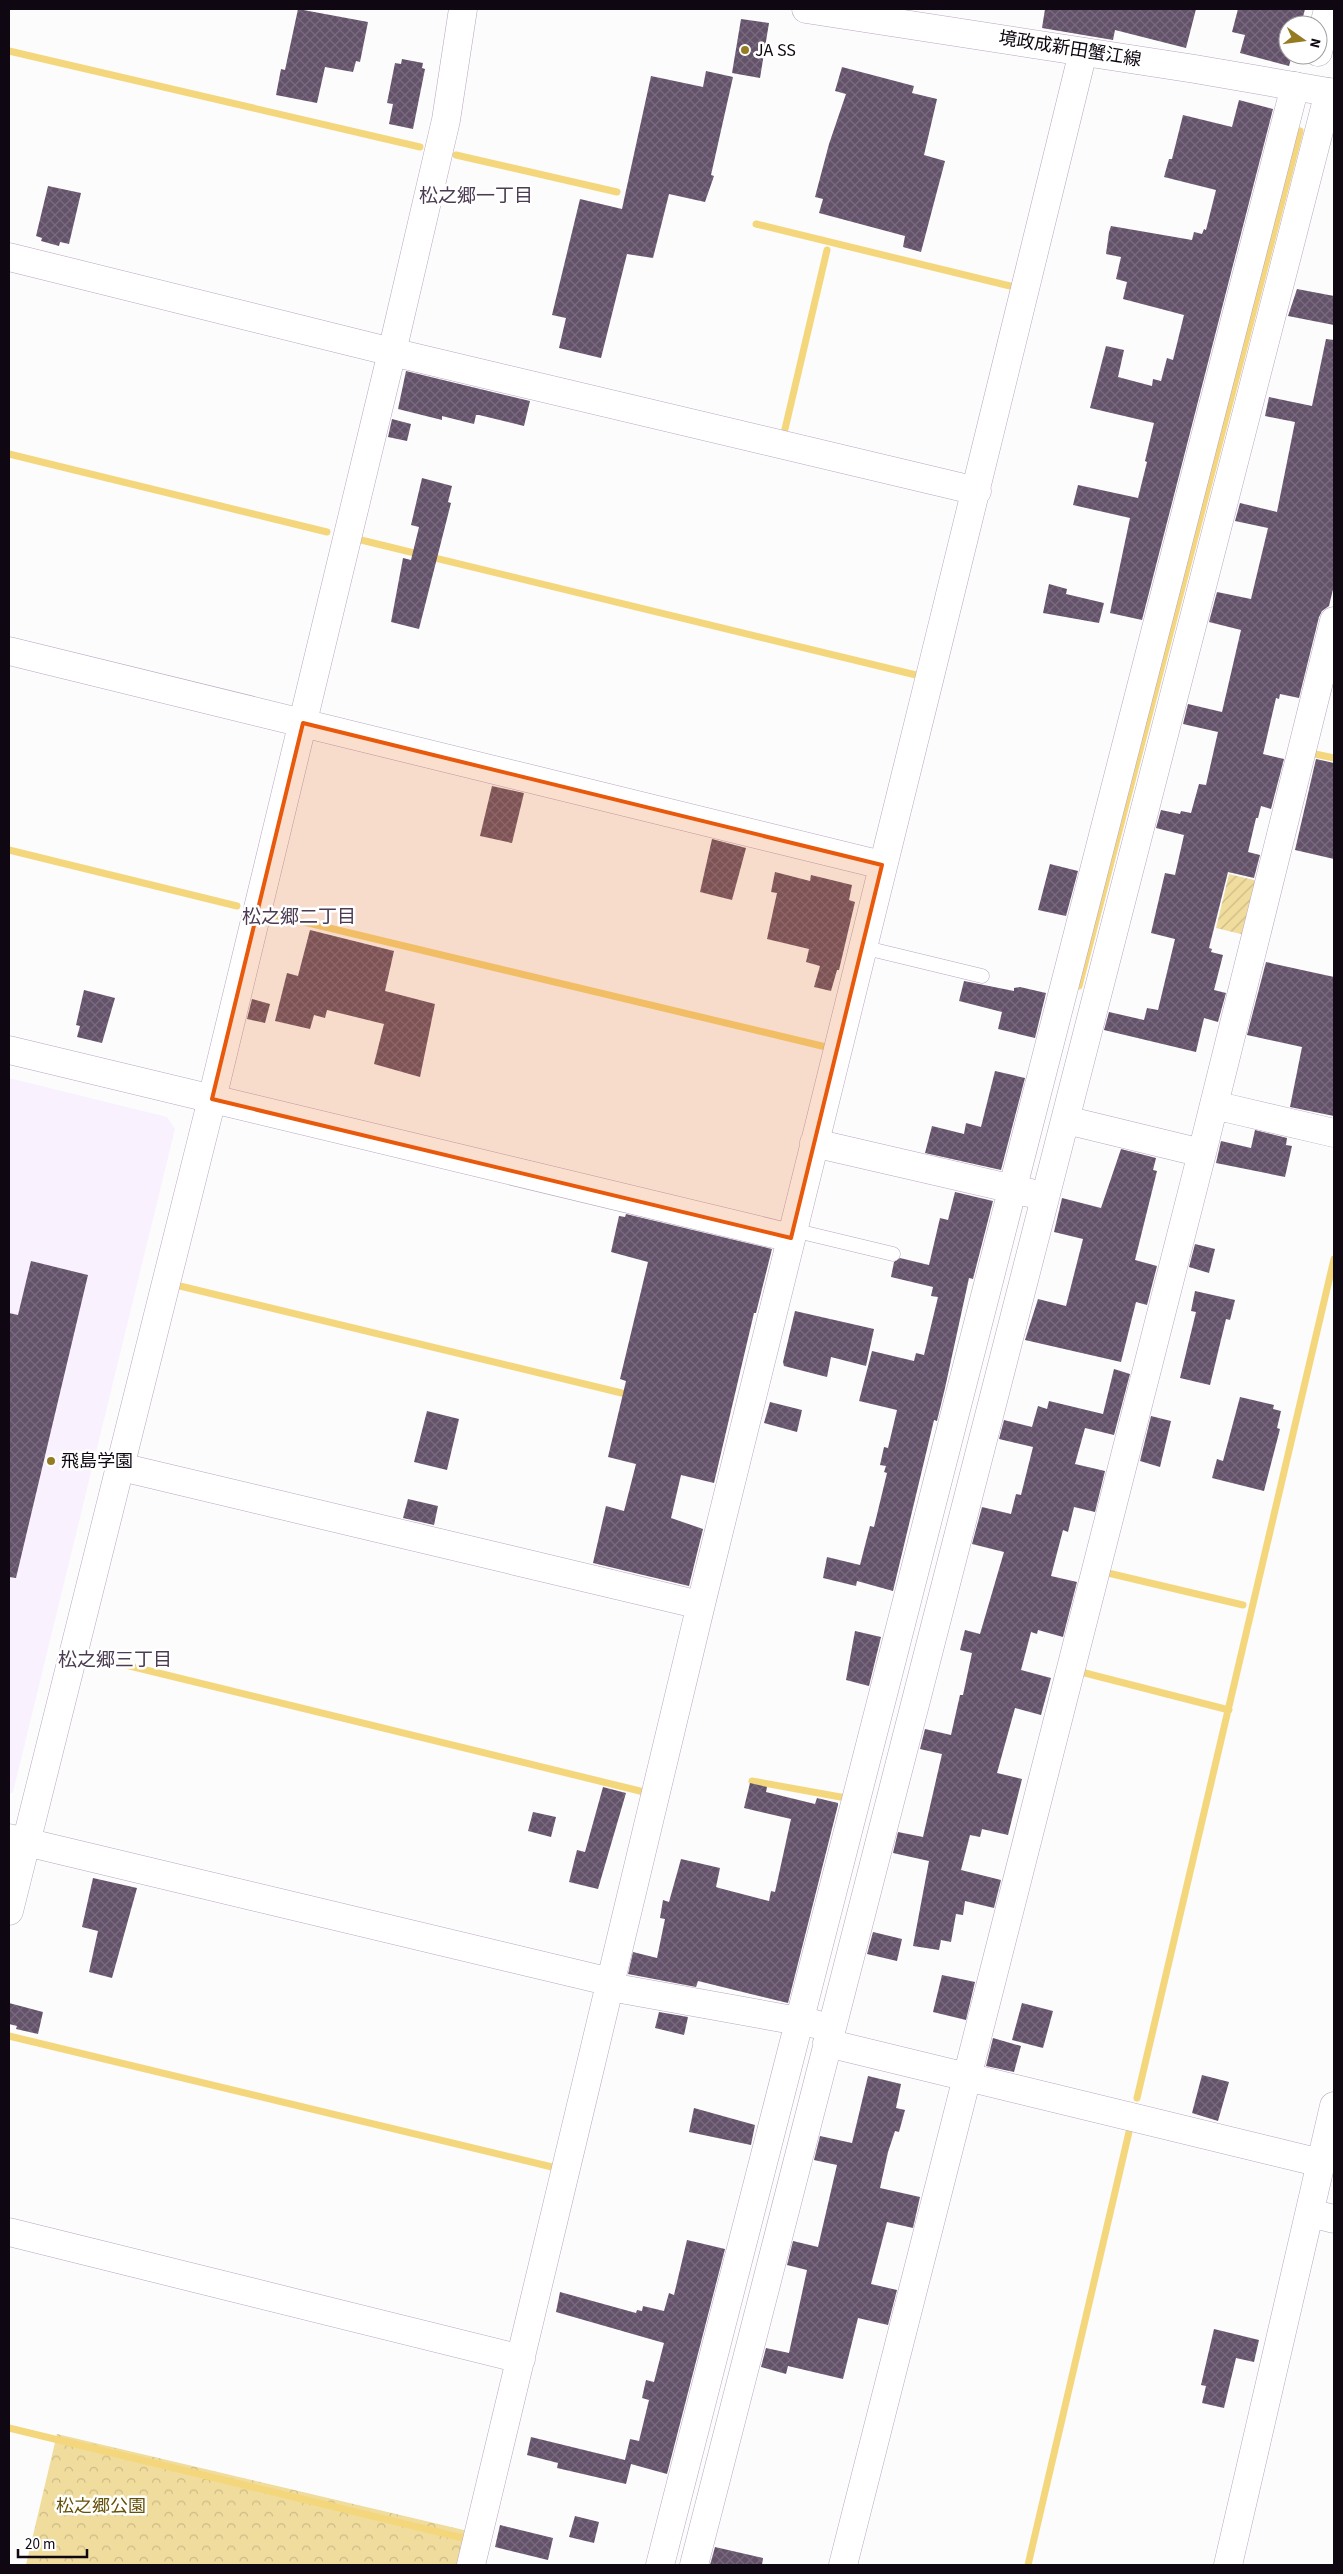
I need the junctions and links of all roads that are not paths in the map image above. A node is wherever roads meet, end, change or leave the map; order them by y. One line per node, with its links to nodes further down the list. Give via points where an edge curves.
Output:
1 (463, 9): 7 (street, via 446,120)
2 (806, 9): 3 (street, 境政成新田蟹江線)
3 (1084, 52): 5 (street, 境政成新田蟹江線); 8 (street)
4 (1318, 65): 5 (street)
5 (1317, 90): 18 (street); 22 (street)
6 (9, 257): 7 (street)
7 (392, 352): 8 (street); 11 (street)
8 (977, 491): 12 (street)
9 (1334, 620): 17 (street)
10 (9, 651): 11 (street)
11 (303, 723): 12 (street); 16 (street)
12 (882, 865): 13 (street)
13 (862, 947): 14 (lane); 20 (street)
14 (982, 976)
15 (9, 1050): 16 (street)
16 (212, 1099): 23 (street); 25 (street)
17 (1214, 1106): 19 (street); 21 (street)
18 (1066, 1120): 21 (street); 22 (street)
19 (1334, 1133)
20 (814, 1143): 22 (street); 23 (street)
21 (1202, 1153): 31 (street)
22 (1028, 1192): 30 (street)
23 (792, 1234): 24 (lane); 26 (street)
24 (892, 1254)
25 (121, 1467): 26 (street); 27 (street)
26 (700, 1605): 29 (street)
27 (17, 1840): 28 (street); 29 (street)
28 (9, 1911)
29 (610, 1984): 30 (street); 36 (street)
30 (816, 2027): 31 (street); 38 (street); 39 (street)
31 (966, 2076): 33 (street); 40 (street)
32 (1334, 2106): 33 (street)
33 (1321, 2163): 34 (street)
34 (1322, 2216): 41 (street)
35 (9, 2232): 36 (street)
36 (522, 2359): 37 (street)
37 (471, 2565)
38 (660, 2565)
39 (694, 2565)
40 (843, 2565)
41 (1228, 2565)

